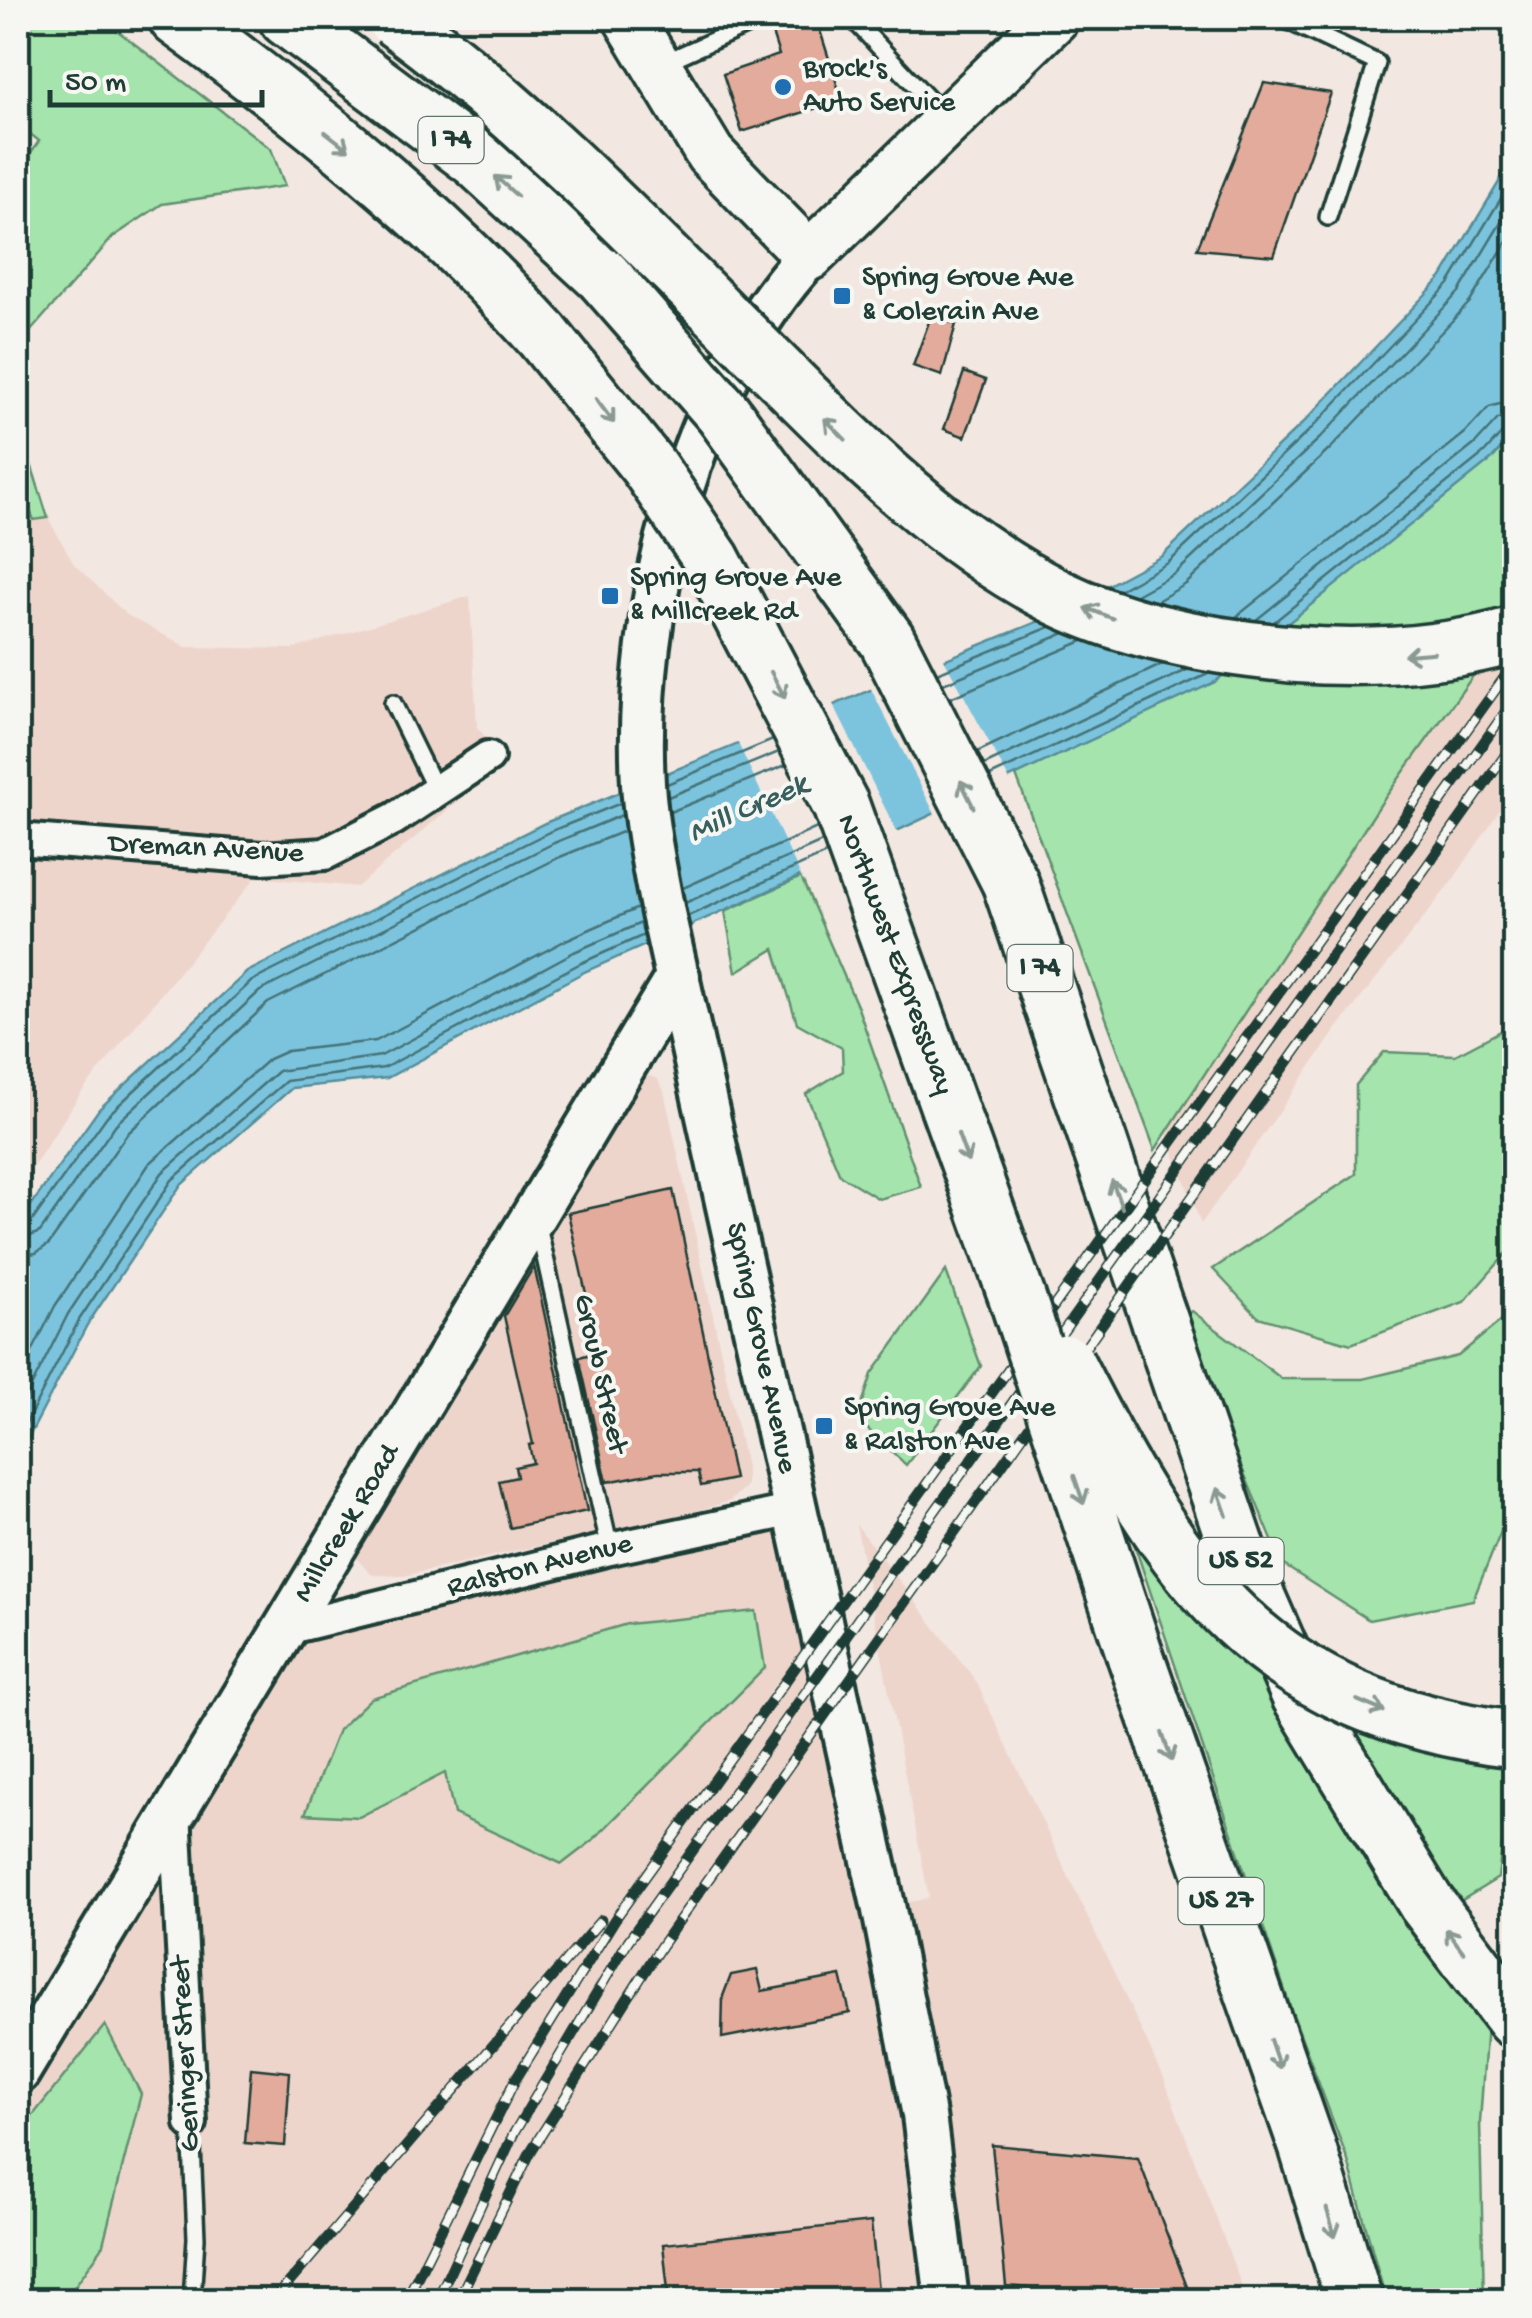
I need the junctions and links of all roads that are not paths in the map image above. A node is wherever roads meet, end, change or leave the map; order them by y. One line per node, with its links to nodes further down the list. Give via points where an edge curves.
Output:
1 (177, 18): 23 (highway, Northwest Expressway / I 74, one-way to 23, bridge, via 388,182 486,273 648,466 712,560 841,806)
2 (287, 18): 14 (highway, I 74, one-way to 2, via 477,160)
3 (394, 18): 15 (highway, one-way to 3, bridge, via 1429,654 1344,658 1252,650 1128,624 1057,597 988,555 864,458 638,232)
4 (414, 18): 14 (highway, via 564,190)
5 (628, 18): 10 (main road)
6 (763, 18): 10 (lane)
7 (852, 18): 11 (lane)
8 (1054, 18): 11 (main road)
9 (1282, 18): 12 (lane, via 1377,63)
10 (654, 67): 13 (main road, via 710,154)
11 (948, 120): 13 (main road)
12 (1328, 217)
13 (808, 256): 20 (main road, Spring Grove Avenue, via 780,287 717,398 674,518 647,659 647,826)
14 (603, 276): 21 (highway, I 74, one-way to 14, bridge, via 1010,882 887,640 723,413)
15 (1514, 634)
16 (392, 704): 18 (lane)
17 (488, 757): 18 (street, Dreman Avenue)
18 (436, 791): 19 (street, Dreman Avenue, via 348,846 294,858)
19 (18, 839)
20 (678, 976): 22 (main road, Millcreek Road); 24 (main road, Spring Grove Avenue)
21 (1066, 1055): 29 (highway, US 52, one-way to 21, via 1426,1904 1300,1696 1244,1568)
22 (535, 1212): 25 (lane, Groub Street); 26 (main road, Millcreek Road)
23 (1016, 1297): 27 (highway, one-way to 27, bridge, via 1053,1339 1110,1452 1184,1565 1246,1632 1305,1676 1377,1710 1449,1731); 34 (highway, US 27, one-way to 34, bridge)
24 (795, 1510): 25 (street, Ralston Avenue); 33 (main road, Spring Grove Avenue, via 924,2115)
25 (610, 1549): 26 (street, Ralston Avenue)
26 (286, 1629): 28 (main road, Millcreek Road)
27 (1514, 1739)
28 (174, 1807): 30 (main road, Millcreek Road); 31 (street, Geringer Street)
29 (1514, 2019)
30 (18, 2072)
31 (190, 2123): 32 (lane, Geringer Street)
32 (192, 2300)
33 (947, 2300)
34 (1354, 2300)

